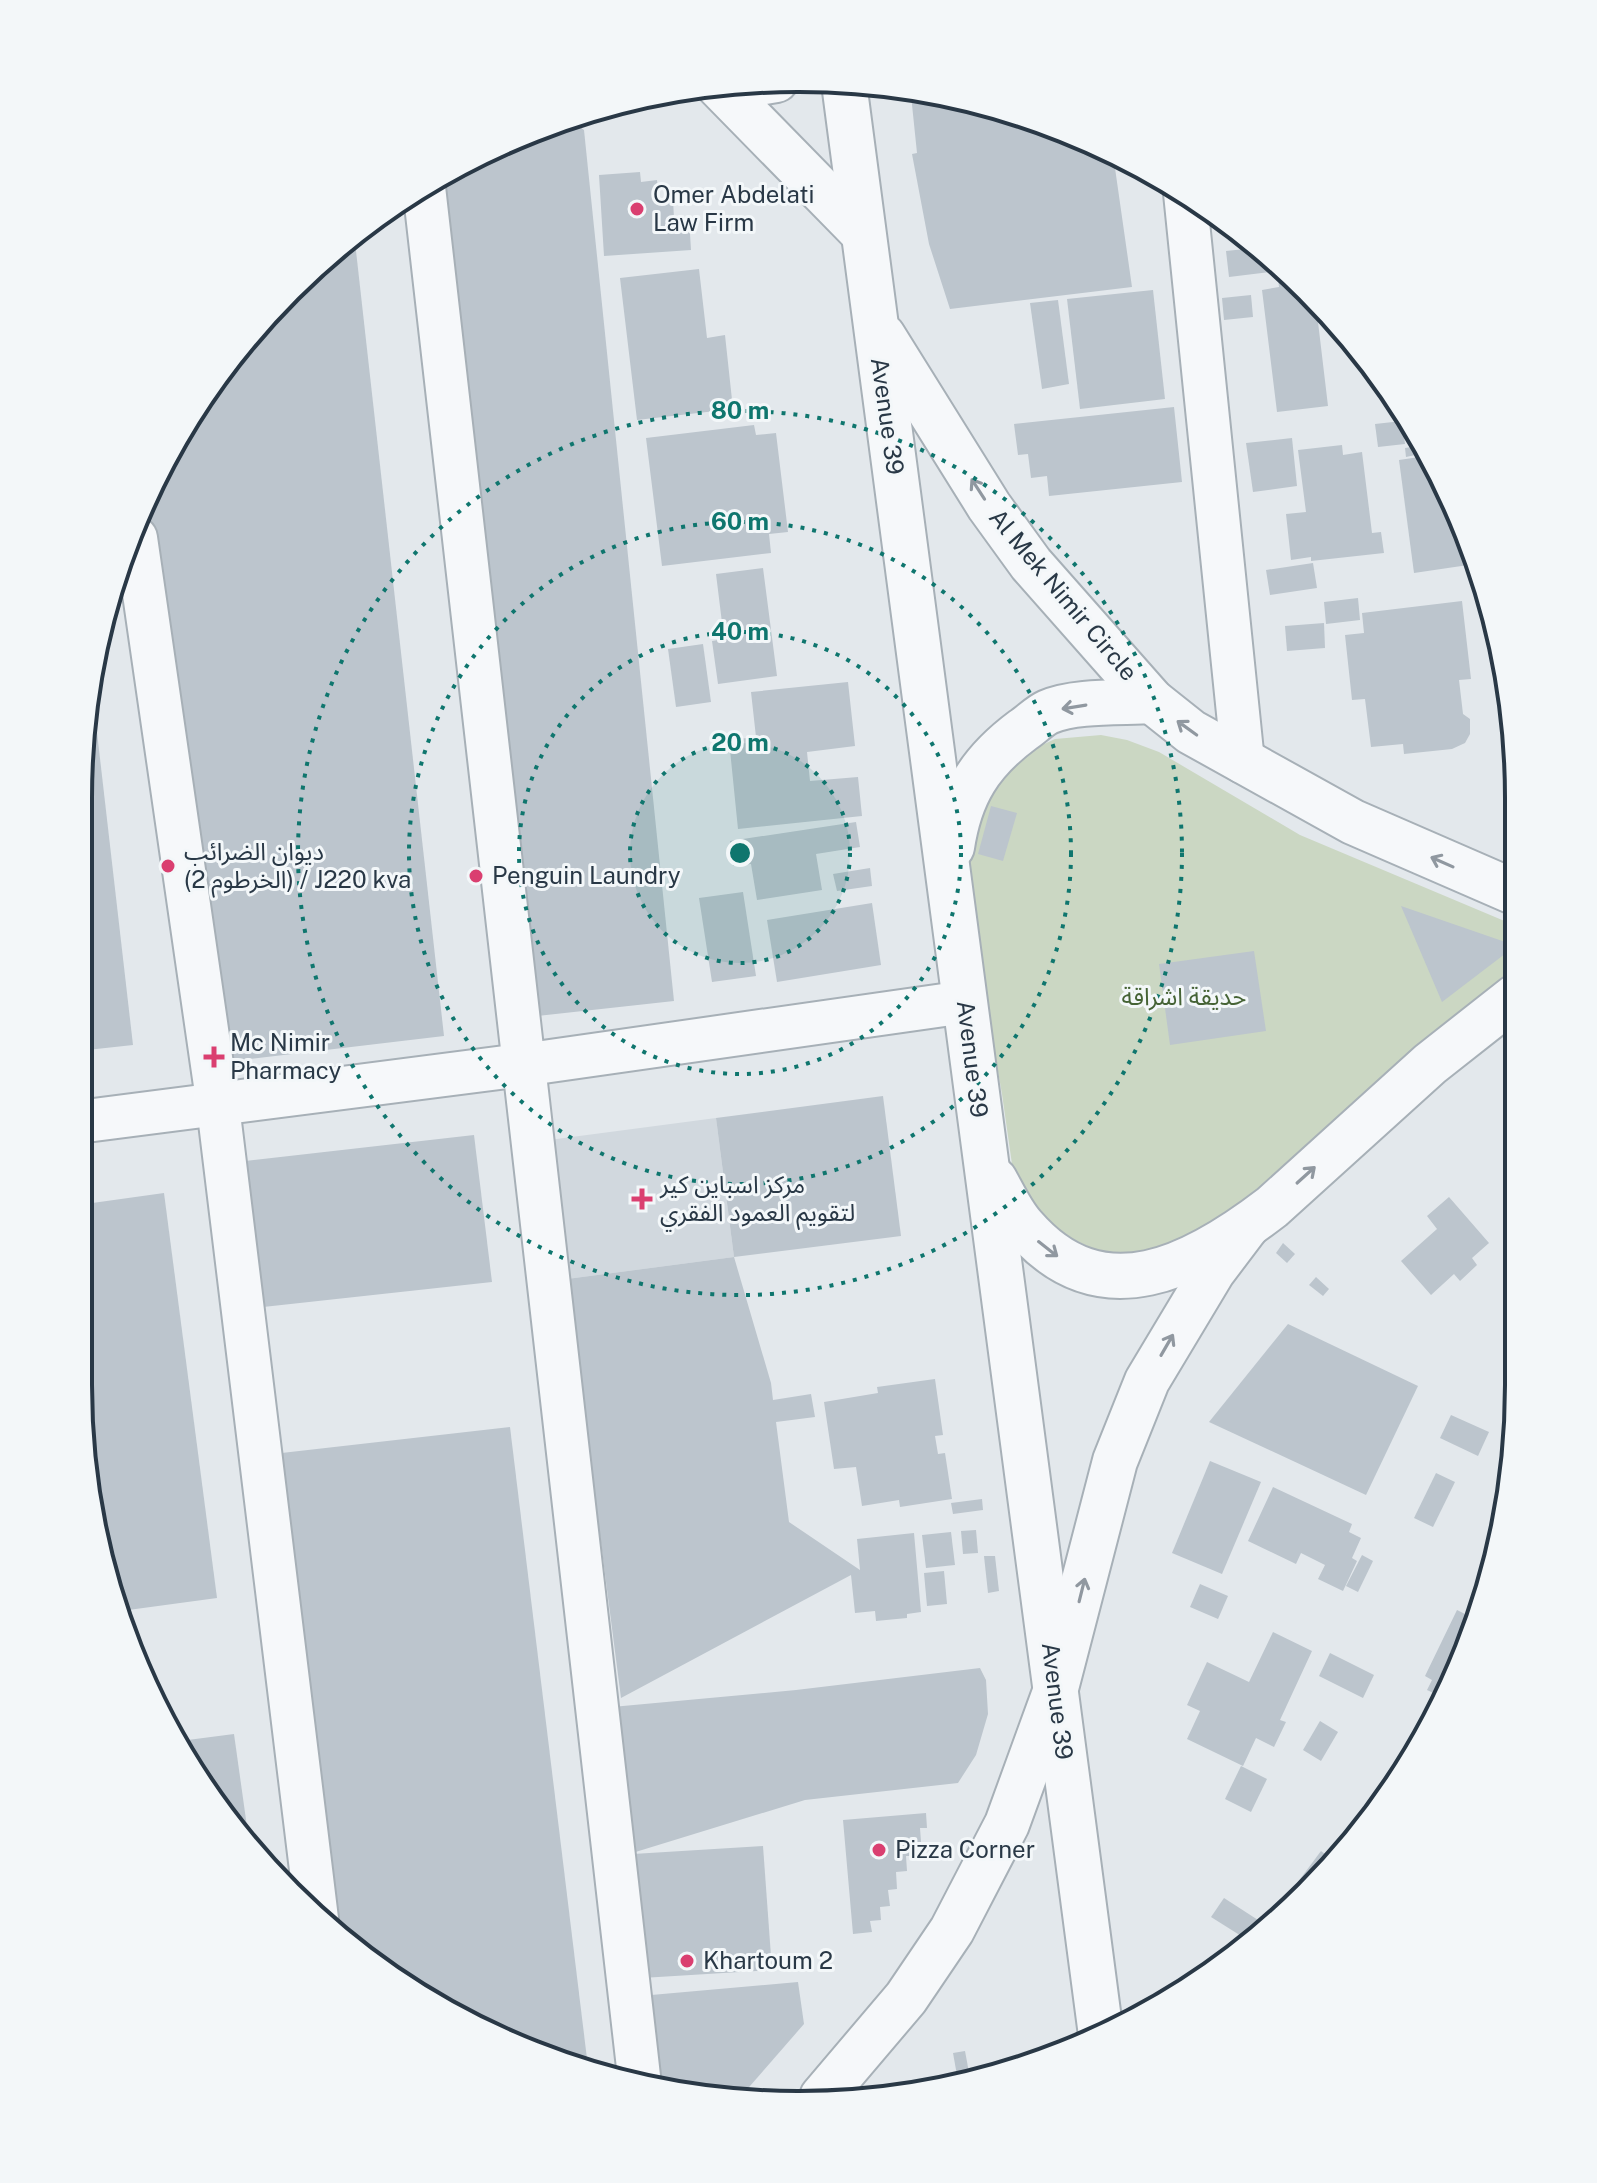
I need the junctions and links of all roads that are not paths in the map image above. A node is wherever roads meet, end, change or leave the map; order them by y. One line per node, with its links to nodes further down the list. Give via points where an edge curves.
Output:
1 (845, 94): 5 (street, Avenue 39)
2 (729, 96): 5 (street)
3 (425, 199): 14 (street)
4 (1187, 208): 9 (street)
5 (863, 233): 6 (street, Avenue 39)
6 (875, 324): 8 (street, Al Mek Nimir Circle, one-way to 6, via 1031,564); 10 (street, Avenue 39)
7 (138, 549): 15 (street)
8 (1152, 701): 9 (street, Al Mek Nimir Circle, one-way to 8, via 1191,732); 10 (street, one-way to 10, via 1048,712 1005,743 972,782 956,824)
9 (1243, 762): 11 (street, Al Mek Nimir Circle, one-way to 9, via 1353,822)
10 (948, 873): 12 (street, Avenue 39)
11 (1505, 888)
12 (965, 1002): 14 (street); 17 (street, Avenue 39)
13 (1505, 1005): 18 (street, one-way to 13)
14 (522, 1065): 15 (street); 22 (street)
15 (218, 1106): 16 (street); 20 (street)
16 (92, 1120)
17 (986, 1164): 18 (street, one-way to 18, via 1012,1212 1035,1238 1066,1263 1097,1275 1126,1278 1162,1271); 19 (street, Avenue 39)
18 (1247, 1226): 19 (street, one-way to 18, via 1115,1461 1147,1381 1198,1294)
19 (1055, 1692): 21 (street, Avenue 39); 23 (street, via 1007,1824 952,1930 906,1998)
20 (315, 1899)
21 (1099, 2023)
22 (638, 2072)
23 (828, 2090)

